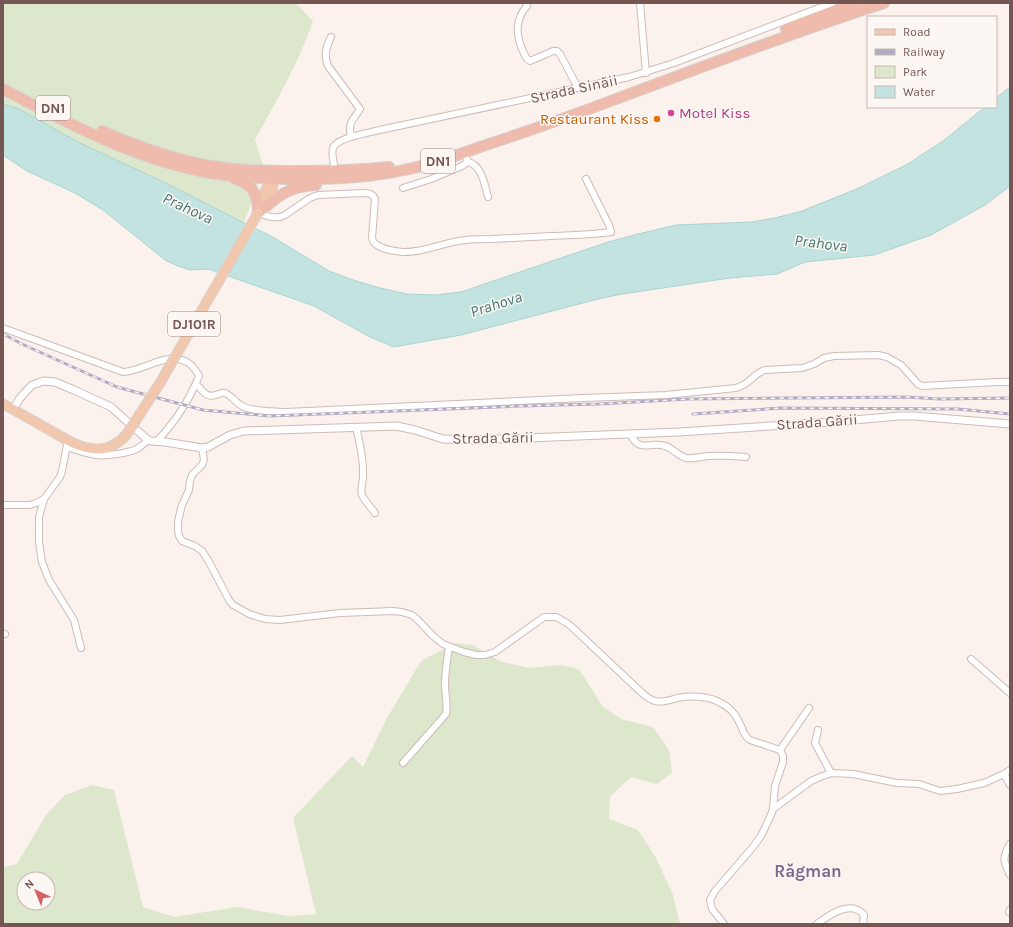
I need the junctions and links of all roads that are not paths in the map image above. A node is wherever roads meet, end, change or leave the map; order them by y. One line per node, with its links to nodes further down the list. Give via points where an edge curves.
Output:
1 (526, 3): 11 (street, via 527,6 518,22 518,31 527,60 557,51)
2 (640, 3): 9 (street)
3 (832, 3): 9 (street, Strada Sinăii)
4 (856, 3): 15 (highway, DN1, via 548,117 433,156 393,166)
5 (874, 3): 7 (highway, DN1)
6 (884, 3): 7 (highway, DN1)
7 (849, 14): 14 (highway, DN1, via 551,123)
8 (331, 37): 13 (street, via 326,53 328,66 360,109 350,126)
9 (646, 73): 11 (street, Strada Sinăii)
10 (3, 82): 18 (highway, DN1, via 127,142 202,164)
11 (578, 88): 13 (street, Strada Sinăii)
12 (3, 89): 16 (highway, DN1, via 123,147 177,166)
13 (351, 137): 15 (street, Strada Sinăii, via 333,147 332,156)
14 (466, 157): 17 (highway, DN1); 20 (street, via 462,166); 21 (street, via 479,171)
15 (336, 170): 18 (highway, DN1)
16 (214, 174): 18 (highway, DN1, via 250,178); 22 (highway, via 239,180 249,186 258,200)
17 (381, 174): 18 (highway, DN1, via 327,179); 22 (highway, via 342,184 304,186 289,190 277,196)
18 (273, 175): 22 (main road, DJ101R, via 272,193)
19 (586, 179): 22 (street, via 611,232 467,239 404,252 380,247 373,241 375,199 370,193 318,195 281,218)
20 (403, 188)
21 (488, 198)
22 (258, 213): 33 (main road, DJ101R, bridge, via 160,383 127,434 113,446 103,448 92,449)
23 (3, 328): 25 (street, via 123,372 171,359 181,360 197,371 199,376)
24 (1010, 382): 25 (street, via 922,386 894,360 878,355 867,355 834,356 802,368 765,370 736,388 666,395 294,411 243,407 226,393 210,396)
25 (196, 384): 32 (street, via 183,409)
26 (3, 404): 27 (main road, DJ101R)
27 (13, 410): 31 (street, via 32,385 44,381 55,382 111,407); 33 (main road, DJ101R)
28 (1010, 424): 30 (street, Strada Gării, via 899,416)
29 (356, 428): 30 (street, Strada Gării, via 397,426 443,439 473,440); 34 (street, Strada Gării, via 244,431 230,435 208,448); 38 (street, via 362,457 362,493)
30 (630, 434): 35 (street, via 639,444 664,445 687,458)
31 (148, 440): 32 (street); 33 (street, via 132,451 110,456 88,454)
32 (157, 441): 34 (street)
33 (68, 444): 36 (street, via 60,477)
34 (202, 448): 39 (street, via 204,460 192,475 182,505 178,531 182,541 202,551 233,605 249,614 280,620 340,613 402,612 412,615 432,635)
35 (746, 457)
36 (44, 499): 37 (street, via 30,505); 40 (street, via 39,517 42,562 49,580 74,620)
37 (3, 505)
38 (375, 513)
39 (449, 647): 45 (street, via 485,655 495,652 544,617 556,617 573,628 651,700 661,702 690,697 716,700 733,713 746,738); 46 (street, via 445,686 446,714)
40 (81, 648)
41 (971, 659): 42 (street)
42 (1010, 692)
43 (809, 708): 45 (street)
44 (818, 730): 48 (street, via 815,743)
45 (780, 750): 51 (street, via 783,756 775,786)
46 (403, 763)
47 (1010, 770): 49 (street)
48 (831, 773): 49 (street, via 913,783 940,791 984,783); 51 (street, via 810,781)
49 (1004, 774): 50 (street)
50 (1010, 785)
51 (773, 809): 54 (street, via 761,836 710,900 715,914)
52 (1010, 844): 53 (street, via 1004,855)
53 (1010, 875)
54 (724, 924)
55 (817, 924): 56 (street, via 841,909 850,908 861,911 864,915)
56 (863, 924)

